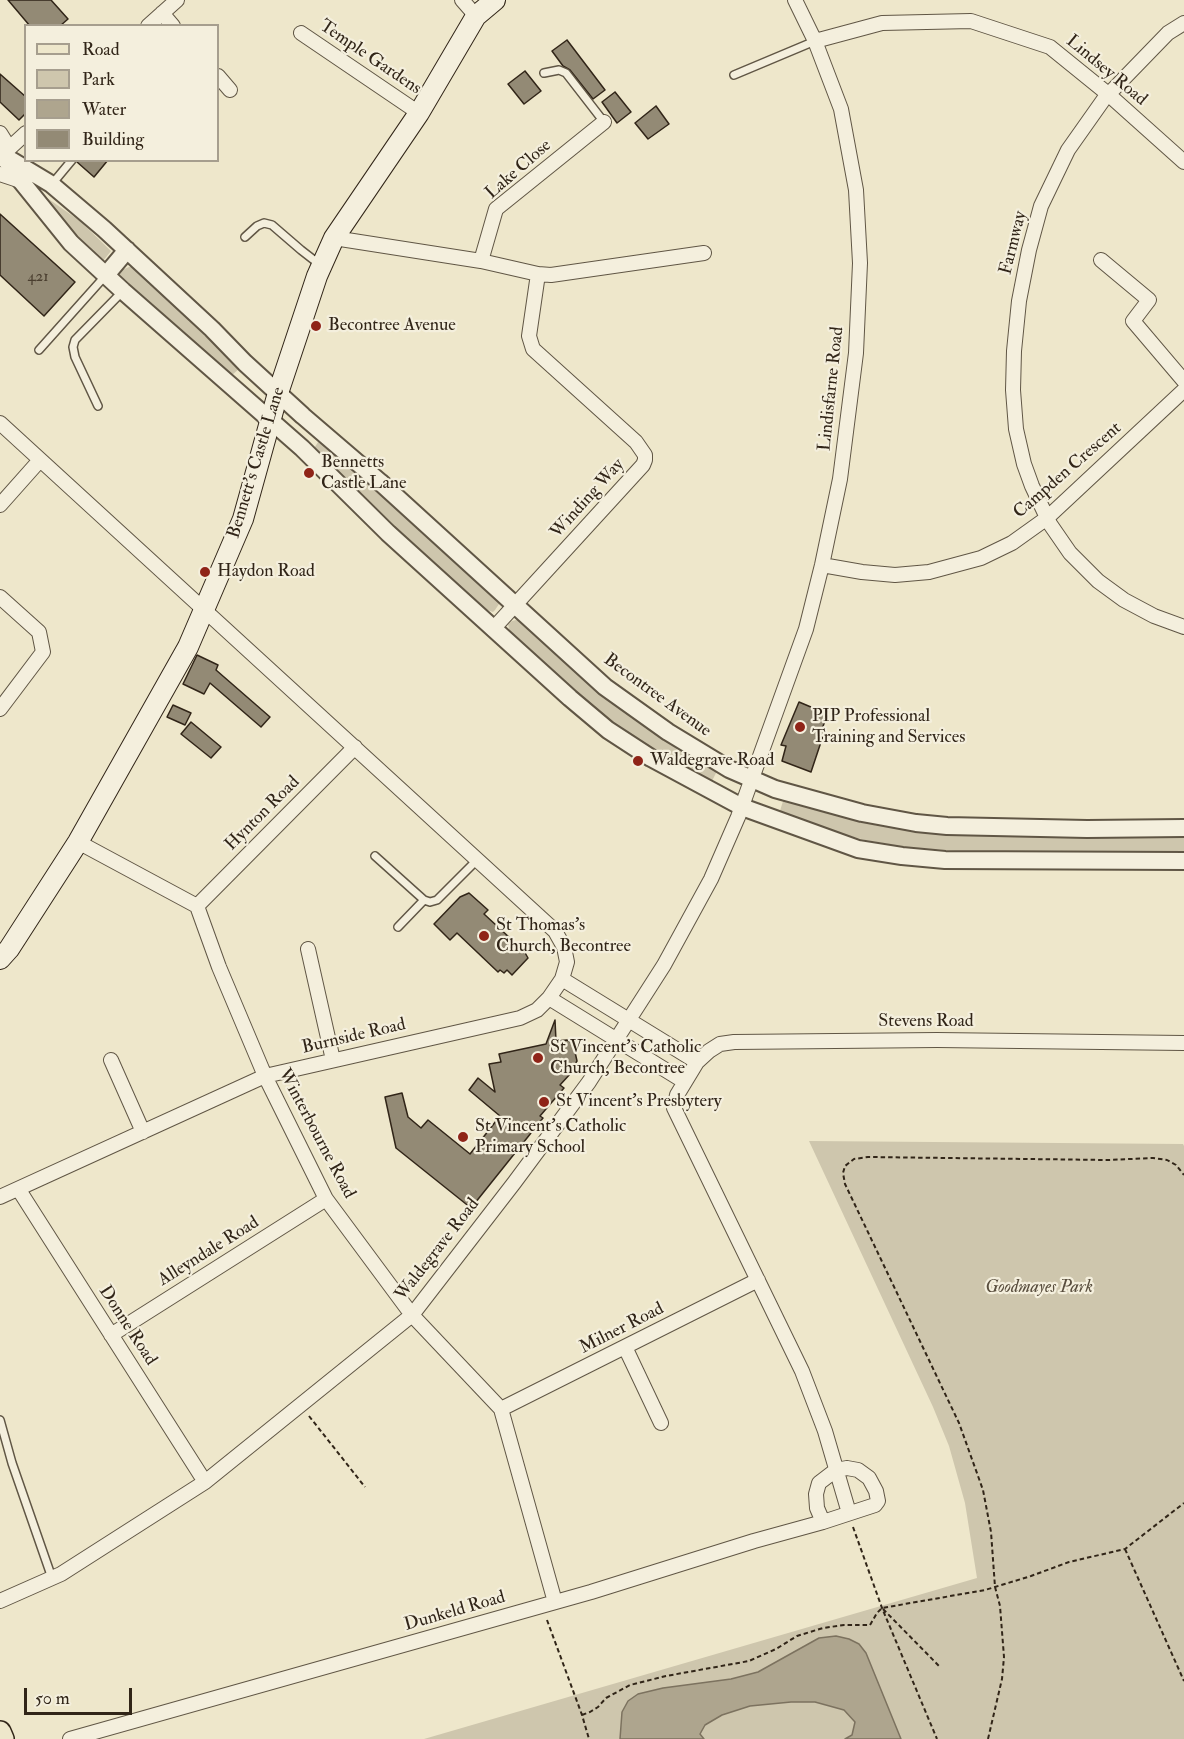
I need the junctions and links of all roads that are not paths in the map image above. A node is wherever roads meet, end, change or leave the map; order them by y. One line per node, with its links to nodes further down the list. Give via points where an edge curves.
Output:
1 (177, 0): 5 (street)
2 (462, 0): 6 (street)
3 (495, 0): 6 (main road, Bennett's Castle Lane)
4 (795, 0): 11 (street, Lindisfarne Road)
5 (162, 13): 8 (street); 9 (street)
6 (476, 16): 17 (main road, Bennett's Castle Lane)
7 (1184, 22): 16 (street, Farmway, via 1168,33)
8 (150, 24)
9 (171, 24)
10 (301, 33): 17 (street, Temple Gardens)
11 (815, 41): 13 (lane); 16 (street, Lindsey Road, via 882,23 971,21 1050,47); 47 (street, Lindisfarne Road, via 841,109 856,190 860,263 856,353 840,479)
12 (544, 73): 18 (lane, via 566,73)
13 (734, 75)
14 (219, 77): 15 (street)
15 (230, 90)
16 (1108, 94): 23 (street, Lindsey Road); 46 (street, Farmway, via 1068,150 1041,206 1019,301 1013,390 1016,429 1024,464)
17 (419, 113): 28 (main road, Bennett's Castle Lane)
18 (604, 122): 32 (street, Lake Close, via 496,209)
19 (0, 133): 21 (street, via 5,141)
20 (24, 134): 21 (street)
21 (1, 154): 24 (street, Becontree Avenue)
22 (70, 162): 26 (lane)
23 (1184, 162)
24 (26, 169): 25 (street, Becontree Avenue); 26 (street, Becontree Avenue); 35 (street, Becontree Avenue, via 71,243)
25 (0, 174)
26 (51, 184): 29 (street, Becontree Avenue)
27 (245, 237): 33 (lane, via 257,226 272,225)
28 (334, 238): 32 (street); 33 (main road, Bennett's Castle Lane)
29 (127, 250): 35 (street); 39 (street, Becontree Avenue)
30 (704, 253): 34 (street)
31 (1101, 260): 38 (street, via 1149,300 1133,321)
32 (481, 261): 34 (street)
33 (321, 265): 39 (main road, Bennett's Castle Lane)
34 (538, 274): 49 (street, Winding Way, via 529,336 533,349 636,442 645,460)
35 (106, 276): 36 (street, Becontree Avenue); 37 (lane)
36 (123, 291): 41 (lane, via 75,340 73,347); 42 (street, Becontree Avenue)
37 (39, 350)
38 (1184, 381)
39 (278, 393): 42 (main road, Bennett's Castle Lane); 49 (street, Becontree Avenue)
40 (1181, 399): 46 (street, Campden Crescent)
41 (98, 406)
42 (271, 421): 50 (main road, Bennett's Castle Lane, via 243,519); 52 (street, Becontree Avenue)
43 (0, 423): 44 (street)
44 (40, 460): 45 (street); 50 (street)
45 (0, 504)
46 (1047, 518): 47 (street, Campden Crescent, via 1012,543 981,558 929,572 896,575); 51 (street, Farmway, via 1070,553 1098,581 1124,600)
47 (822, 565): 55 (street, Lindisfarne Road, via 806,629)
48 (0, 597): 53 (street, via 39,632 43,652)
49 (515, 605): 52 (street, Winding Way); 55 (street, Becontree Avenue, via 604,687 668,732)
50 (204, 610): 54 (street); 58 (main road, Bennett's Castle Lane, via 188,646)
51 (1184, 627)
52 (493, 629): 56 (street, Becontree Avenue, via 608,730)
53 (0, 709)
54 (355, 747): 60 (street); 63 (street, Hynton Road)
55 (752, 780): 56 (street, Waldegrave Road); 57 (street, Becontree Avenue, via 862,813 927,824)
56 (742, 807): 61 (street, Becontree Avenue, via 858,849 902,856 996,861); 69 (street, Waldegrave Road, via 711,879 664,965)
57 (1184, 828)
58 (78, 842): 63 (street); 66 (main road, Bennett's Castle Lane)
59 (375, 856): 62 (lane)
60 (477, 860): 62 (lane, via 437,900); 67 (street, Burnside Road, via 555,931 567,962)
61 (1184, 861)
62 (424, 900): 64 (lane)
63 (197, 906): 75 (street, Winterbourne Road)
64 (398, 927)
65 (308, 949): 73 (street)
66 (0, 959)
67 (562, 979): 68 (street, Burnside Road); 69 (street)
68 (549, 998): 70 (street); 73 (street, Burnside Road, via 537,1010 520,1018)
69 (628, 1020): 70 (street, Waldegrave Road); 74 (street)
70 (616, 1039): 76 (street); 82 (street, Waldegrave Road, via 589,1082)
71 (1184, 1043): 74 (street, Stevens Road, via 734,1042 720,1044)
72 (111, 1060): 77 (street)
73 (333, 1060): 75 (street, Burnside Road)
74 (697, 1062): 76 (street, Stevens Road)
75 (265, 1076): 77 (street, Burnside Road); 80 (street, Winterbourne Road)
76 (685, 1082): 81 (street, Stevens Road, via 674,1108)
77 (143, 1132): 78 (street, Burnside Road)
78 (19, 1190): 79 (street, Burnside Road); 83 (street, Donne Road)
79 (0, 1197)
80 (326, 1199): 82 (street, Winterbourne Road); 83 (street, Alleyndale Road)
81 (758, 1280): 84 (street, Milner Road); 88 (street, Stevens Road, via 802,1371)
82 (412, 1315): 85 (street, Winterbourne Road); 89 (street, Waldegrave Road)
83 (111, 1335): 89 (street, Donne Road)
84 (625, 1347): 85 (street, Milner Road); 87 (street)
85 (501, 1409): 94 (street, Winterbourne Road)
86 (0, 1419): 92 (lane)
87 (662, 1424)
88 (836, 1470): 90 (street, Stevens Road); 90 (street, Dunkeld Road, via 858,1470 869,1478 876,1491 875,1505); 91 (street, via 819,1483 816,1494)
89 (205, 1482): 92 (street, Waldegrave Road)
90 (849, 1513): 91 (street, Dunkeld Road)
91 (823, 1522): 94 (street, Dunkeld Road)
92 (52, 1578): 93 (street, Waldegrave Road)
93 (0, 1601)
94 (549, 1604): 96 (street, Dunkeld Road)
95 (0, 1732): 97 (main road)
96 (97, 1735): 98 (street, Dunkeld Road)
97 (3, 1739)
98 (70, 1739)

